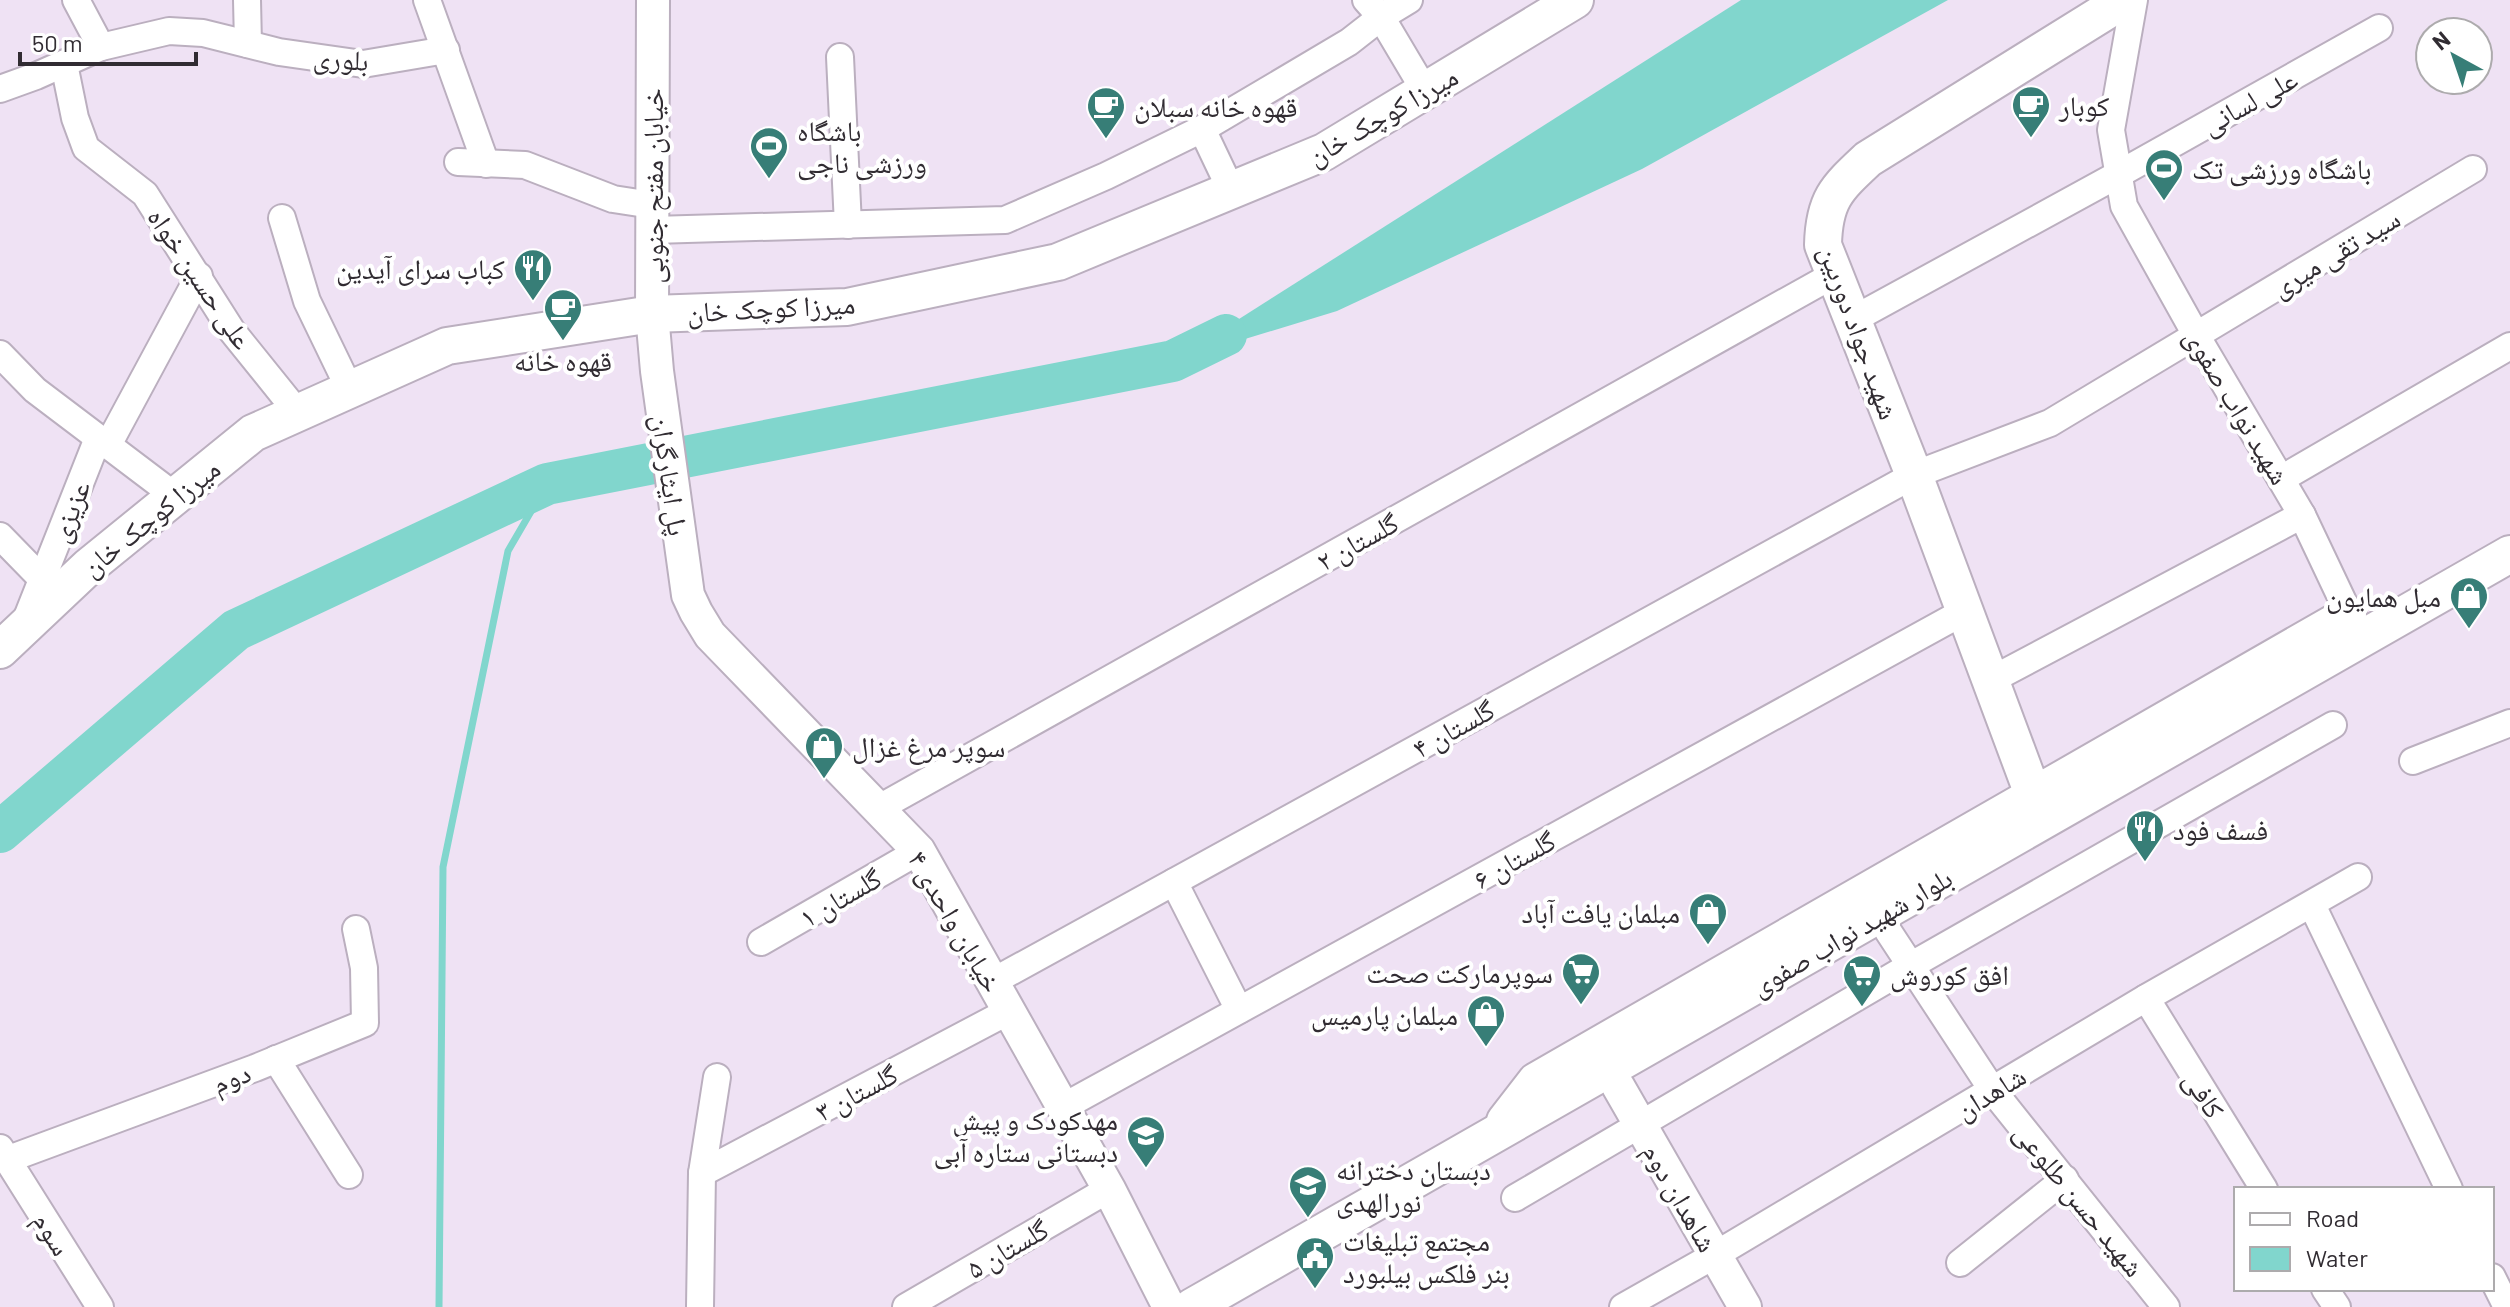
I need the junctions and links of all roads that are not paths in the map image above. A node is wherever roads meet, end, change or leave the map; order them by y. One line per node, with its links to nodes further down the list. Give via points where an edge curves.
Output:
1 (76, 0): 12 (street)
2 (247, 0): 11 (street)
3 (427, 0): 13 (street)
4 (653, 0): 25 (street, خیابان مفتح جنوبی)
5 (1409, 0): 9 (street)
6 (1575, 0): 17 (main road, میرزا کوچک خان)
7 (2124, 0): 27 (main road, شهید جواد دوربین, via 1868,159 1837,188 1824,220 1823,245)
8 (2134, 0): 22 (street, شهید نواب صفوی, via 2111,130)
9 (1373, 9): 17 (street); 18 (street, via 1349,42)
10 (2379, 28): 22 (street, علی لسانی)
11 (248, 44): 12 (street, بلوری, via 169,31); 13 (street, بلوری, via 363,64)
12 (101, 47): 15 (street, بلوری)
13 (446, 50): 20 (street)
14 (840, 57): 26 (street)
15 (64, 64): 16 (street, بلوری); 28 (street, علی حسین خواه, via 86,148 145,194)
16 (0, 89)
17 (1425, 91): 23 (main road, میرزا کوچک خان, via 1324,152)
18 (1202, 129): 23 (street); 26 (street, via 1005,220)
19 (458, 162): 20 (street)
20 (486, 164): 25 (street, via 525,165)
21 (2473, 169): 31 (street, سید تقی میری)
22 (2119, 174): 30 (street, علی لسانی); 31 (street, شهید نواب صفوی, via 2124,206)
23 (1231, 190): 29 (main road, میرزا کوچک خان, via 1058,262 847,307)
24 (282, 218): 35 (street, via 307,301)
25 (652, 218): 26 (street); 29 (street, خیابان مفتح جنوبی)
26 (848, 225)
27 (1835, 274): 30 (main road, شهید جواد دوربین); 55 (street, گلستان ۲)
28 (199, 276): 36 (street, علی حسین خواه, via 232,331); 37 (street, عزیزی)
29 (652, 314): 34 (street, خیابان مفتح جنوبی); 35 (main road, میرزا کوچک خان, via 447,346)
30 (1852, 320): 38 (main road, شهید جواد دوربین)
31 (2196, 335): 38 (street, سید تقی میری, via 2050,423); 39 (street, شهید نواب صفوی)
32 (2510, 346): 39 (street)
33 (0, 354): 37 (street, via 35,390)
34 (657, 371): 46 (street, پل ایثارگران)
35 (350, 390): 36 (main road, میرزا کوچک خان)
36 (298, 413): 40 (main road, میرزا کوچک خان, via 253,433)
37 (103, 441): 40 (street); 45 (street, عزیزی)
38 (1914, 475): 47 (main road, شهید جواد دوربین); 58 (street, گلستان ۴)
39 (2281, 479): 41 (street, شهید نواب صفوی)
40 (175, 496): 49 (main road, میرزا کوچک خان)
41 (2302, 515): 48 (street, شهید نواب صفوی); 50 (street)
42 (0, 536): 45 (street)
43 (2510, 554): 48 (main road, بلوار شهید نواب صفوی)
44 (2510, 574): 48 (main road, بلوار شهید نواب صفوی)
45 (42, 579): 49 (street, عزیزی)
46 (685, 579): 55 (street, خیابان واحدی ۴, via 710,635)
47 (1965, 611): 50 (main road, شهید جواد دوربین); 66 (street, گلستان ۶)
48 (2360, 636): 54 (main road); 61 (main road, بلوار شهید نواب صفوی); 74 (main road, بلوار شهید نواب صفوی)
49 (11, 639)
50 (1991, 680): 54 (main road, شهید جواد دوربین)
51 (2510, 723): 53 (street)
52 (2333, 725): 63 (street)
53 (2413, 761)
54 (2034, 797): 74 (main road, via 1536,1081)
55 (879, 808): 56 (street, خیابان واحدی ۴)
56 (919, 851): 62 (street, گلستان ۱); 64 (street, خیابان واحدی ۴)
57 (2358, 877): 59 (street, شاهدان)
58 (1174, 882): 64 (street, گلستان ۴); 66 (street)
59 (2312, 905): 65 (street, شاهدان); 80 (street)
60 (356, 929): 68 (street, دوم, via 364,968 365,1023)
61 (1888, 931): 63 (street, شهید حسن طلوعی); 70 (main road, بلوار شهید نواب صفوی)
62 (761, 942)
63 (1910, 966): 71 (street, شهید حسن طلوعی); 73 (street)
64 (992, 982): 67 (street, خیابان واحدی ۴)
65 (2146, 998): 71 (street, شاهدان); 79 (street, کافی)
66 (1239, 1010): 72 (street, گلستان ۶)
67 (1009, 1011): 72 (street, خیابان واحدی ۴); 76 (street, گلستان ۳)
68 (276, 1059): 75 (street, دوم, via 127,1117); 77 (street)
69 (717, 1077): 76 (street)
70 (1618, 1086): 73 (street, شاهدان دوم); 94 (main road, بلوار شهید نواب صفوی)
71 (1993, 1091): 78 (street, شهید حسن طلوعی); 83 (street, شاهدان)
72 (1063, 1107): 81 (street, خیابان واحدی ۴)
73 (1640, 1126): 82 (street); 83 (street, شاهدان دوم)
74 (1495, 1134): 93 (main road, بلوار شهید نواب صفوی)
75 (3, 1154): 88 (street, سوم)
76 (702, 1173): 89 (street)
77 (349, 1175)
78 (2065, 1179): 85 (street); 87 (street, شهید حسن طلوعی)
79 (2263, 1187)
80 (2448, 1187)
81 (1109, 1189): 84 (street, خیابان واحدی ۴); 90 (street, گلستان ۵)
82 (1515, 1198)
83 (1715, 1255): 95 (street, شاهدان); 96 (street, شاهدان دوم)
84 (1143, 1256): 91 (street); 92 (street, خیابان واحدی ۴)
85 (1960, 1263)
86 (2494, 1281): 97 (street)
87 (2159, 1305)
88 (100, 1307)
89 (700, 1307)
90 (906, 1307)
91 (1145, 1307)
92 (1169, 1307)
93 (1192, 1307)
94 (1233, 1307)
95 (1623, 1307)
96 (1745, 1307)
97 (2507, 1307)

